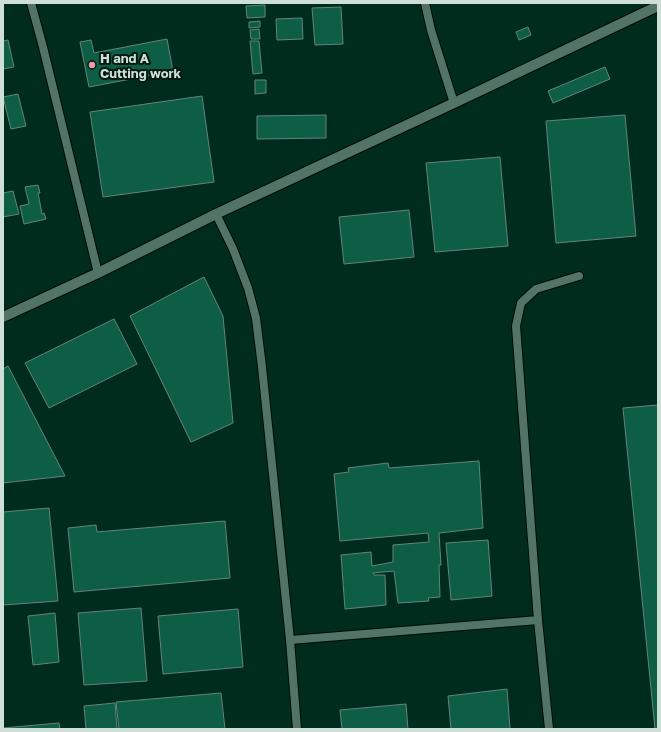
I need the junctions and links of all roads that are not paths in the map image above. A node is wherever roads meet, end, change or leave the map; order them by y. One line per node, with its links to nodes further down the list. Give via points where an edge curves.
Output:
1 (31, 3): 6 (lane)
2 (425, 3): 4 (lane)
3 (658, 6): 4 (street)
4 (454, 104): 5 (street)
5 (216, 214): 6 (street); 10 (lane, via 248,288 256,318)
6 (98, 273): 8 (street)
7 (579, 276): 9 (lane, via 536,289 521,303 516,326)
8 (3, 317)
9 (538, 620): 10 (lane); 12 (lane)
10 (290, 640): 11 (lane)
11 (297, 729)
12 (549, 729)

